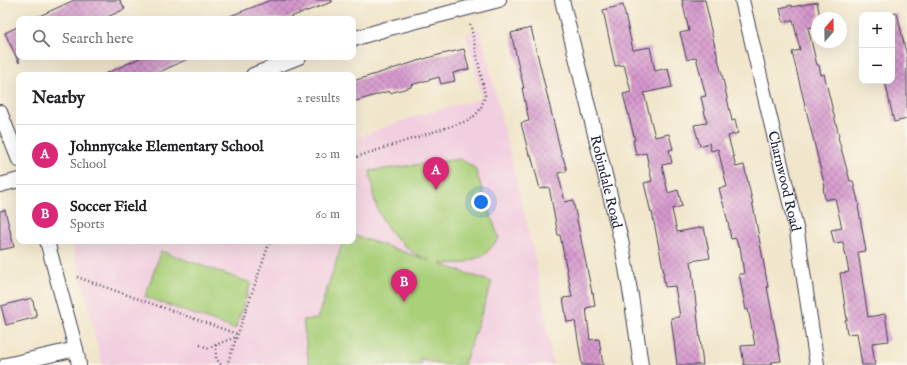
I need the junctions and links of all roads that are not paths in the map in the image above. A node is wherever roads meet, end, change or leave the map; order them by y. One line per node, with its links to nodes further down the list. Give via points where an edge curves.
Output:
1 (499, 0): 4 (street)
2 (562, 0): 15 (street, Robindale Road, via 621,240)
3 (742, 0): 16 (street, Charnwood Road, via 797,232)
4 (356, 38)
5 (291, 60): 6 (street)
6 (261, 72)
7 (0, 112): 8 (street)
8 (16, 152)
9 (16, 181): 10 (street)
10 (0, 185)
11 (48, 244): 12 (street)
12 (76, 349): 13 (street); 14 (street)
13 (6, 365)
14 (79, 365)
15 (641, 365)
16 (817, 365)

